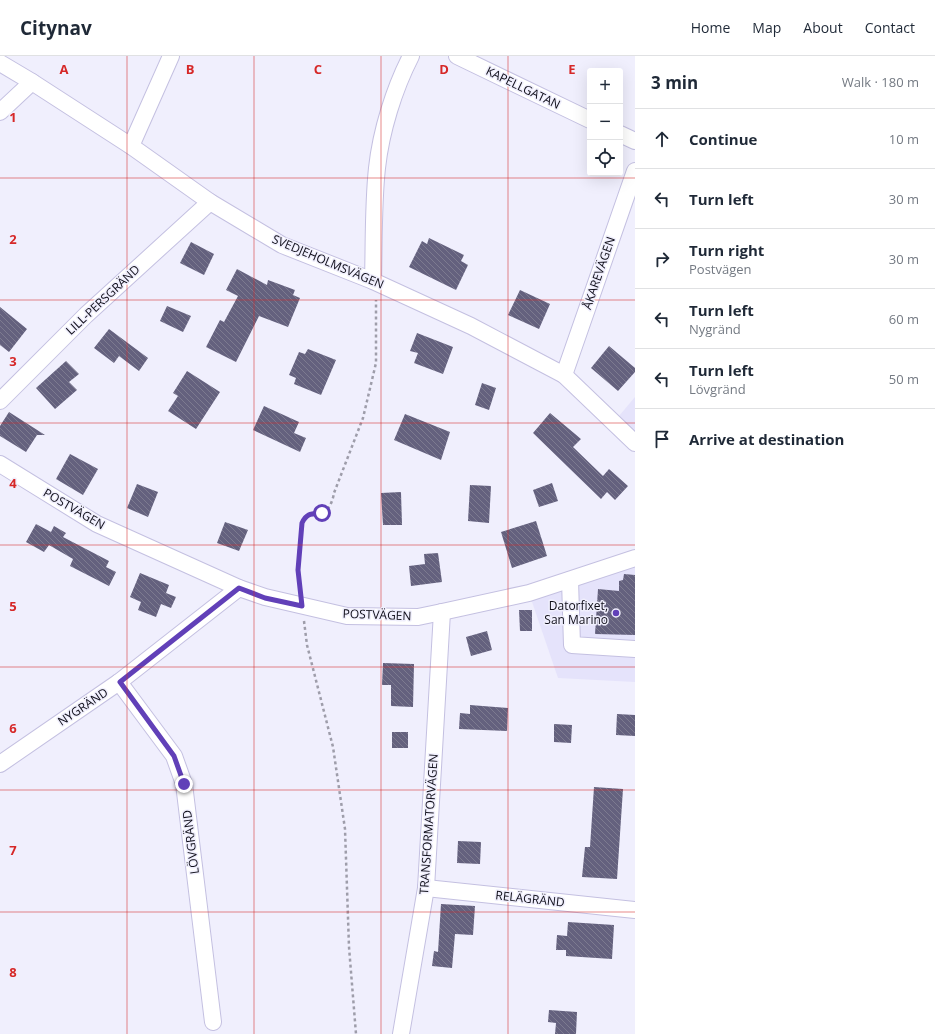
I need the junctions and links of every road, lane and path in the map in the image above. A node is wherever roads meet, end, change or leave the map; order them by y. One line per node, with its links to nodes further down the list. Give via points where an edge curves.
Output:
1 (171, 56): 10 (street)
2 (410, 56): 13 (street, via 386,122 377,167)
3 (457, 56): 7 (street, KAPELLGATAN)
4 (0, 64): 5 (street, SVEDJEHOLMSVÄGEN)
5 (32, 82): 6 (street); 10 (street, SVEDJEHOLMSVÄGEN)
6 (0, 112)
7 (587, 119)
8 (623, 135): 9 (street)
9 (635, 141)
10 (131, 146): 12 (street, SVEDJEHOLMSVÄGEN)
11 (635, 171): 14 (street, ÅKAREVÄGEN)
12 (210, 202): 13 (street, SVEDJEHOLMSVÄGEN, via 282,245); 15 (street, LILL-PERSGRÄND, via 86,315)
13 (375, 282): 14 (street, SVEDJEHOLMSVÄGEN, via 471,326); 21 (path, via 376,363 363,418 333,501 322,513 310,514 302,523 298,570)
14 (564, 374): 16 (street, SVEDJEHOLMSVÄGEN)
15 (0, 401)
16 (635, 443)
17 (0, 464): 20 (street, POSTVÄGEN, via 97,524)
18 (635, 558): 19 (street, POSTVÄGEN)
19 (570, 580): 22 (street, POSTVÄGEN, via 529,593); 23 (street, via 572,645)
20 (239, 588): 21 (street, POSTVÄGEN, via 265,598); 24 (street, NYGRÄND)
21 (302, 606): 22 (street, POSTVÄGEN, via 347,616 418,617); 29 (path, via 307,645 333,747 345,829 349,947)
22 (442, 612): 26 (street, TRANSFORMATORVÄGEN)
23 (635, 650)
24 (120, 682): 25 (street, NYGRÄND); 28 (street, LÖVGRÄND, via 174,756 184,784)
25 (0, 764)
26 (426, 888): 27 (street, RELÄGRÄND); 30 (street, TRANSFORMATORVÄGEN)
27 (635, 910)
28 (213, 1022)
29 (356, 1034)
30 (401, 1034)

